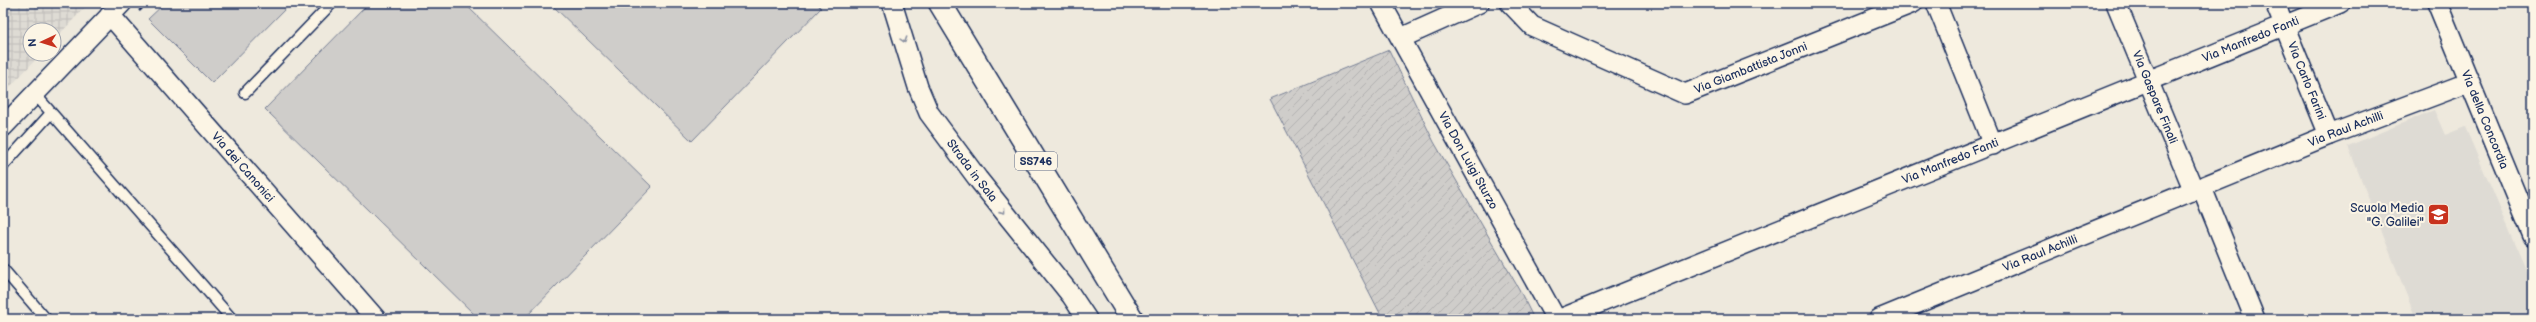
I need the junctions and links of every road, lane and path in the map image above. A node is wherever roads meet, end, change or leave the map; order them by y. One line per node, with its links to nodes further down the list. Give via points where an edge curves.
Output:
1 (332, 3): 19 (lane)
2 (892, 3): 31 (street, Strada in Sala, one-way to 31, via 918,87 930,113)
3 (940, 3): 32 (main road, SS746)
4 (1380, 3): 15 (street, Via Don Luigi Sturzo)
5 (1479, 3): 15 (street)
6 (1510, 3): 7 (street, Via Giambattista Jonni, via 1532,26 1685,94)
7 (1913, 3)
8 (1936, 3): 23 (street)
9 (2116, 3): 16 (street, Via Gaspare Finali)
10 (2275, 3): 14 (street, Via Carlo Farini)
11 (2340, 3): 14 (street, Via Manfredo Fanti)
12 (2437, 3): 17 (street, Via della Concordia)
13 (116, 9): 18 (street, Via dei Canonici); 30 (street, Via dei Canonici)
14 (2285, 26): 16 (street, Via Manfredo Fanti); 22 (street, Via Carlo Farini)
15 (1401, 38): 33 (street, Via Don Luigi Sturzo)
16 (2148, 82): 23 (street, Via Manfredo Fanti); 25 (street, Via Gaspare Finali)
17 (2470, 82): 22 (street, Via Raul Achilli); 26 (street, Via della Concordia)
18 (34, 93): 20 (lane); 21 (street, Via dei Canonici)
19 (245, 93)
20 (51, 113): 24 (lane); 29 (lane)
21 (3, 127)
22 (2329, 135): 25 (street, Via Raul Achilli)
23 (1993, 145): 34 (street, Via Manfredo Fanti)
24 (3, 166)
25 (2198, 189): 35 (street, Via Raul Achilli); 36 (street)
26 (2533, 236)
27 (3, 269): 28 (lane)
28 (46, 319)
29 (232, 319)
30 (376, 319)
31 (1087, 319)
32 (1132, 319)
33 (1556, 319)
34 (1560, 319)
35 (1879, 319)
36 (2255, 319)

